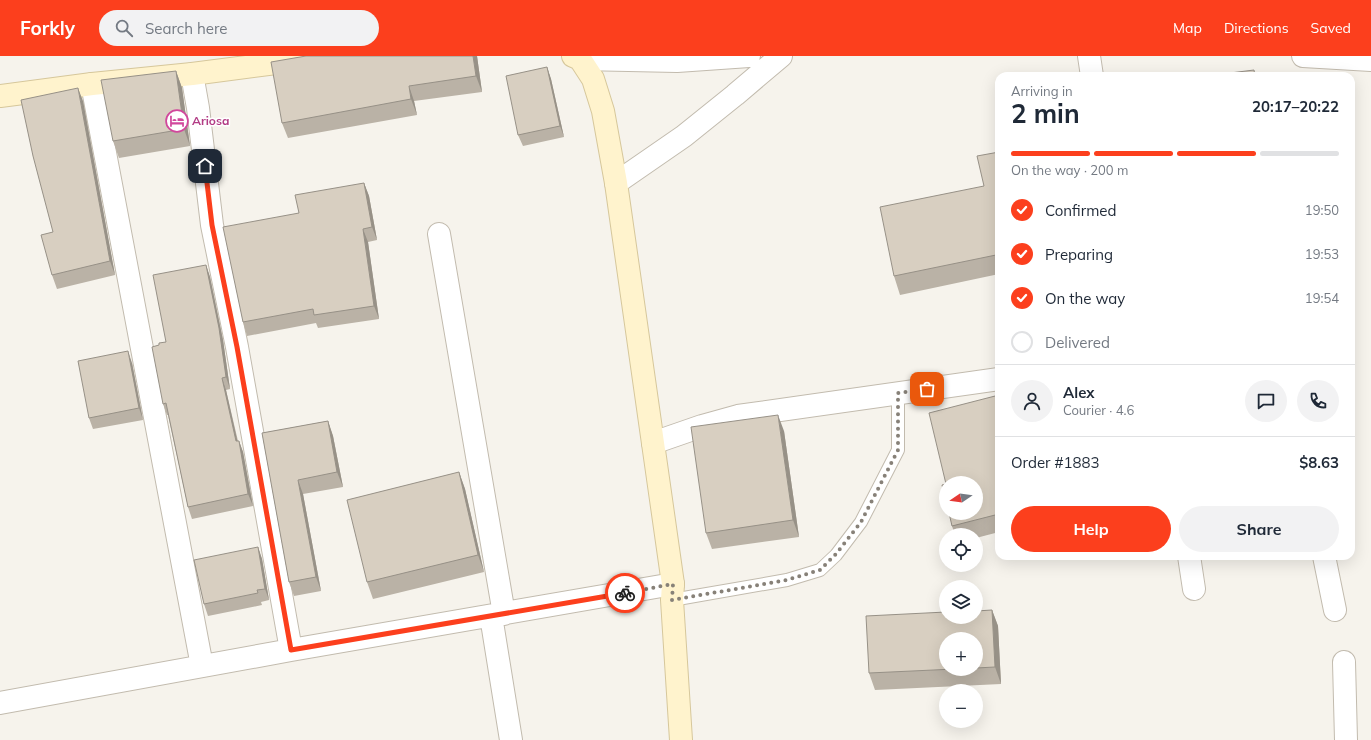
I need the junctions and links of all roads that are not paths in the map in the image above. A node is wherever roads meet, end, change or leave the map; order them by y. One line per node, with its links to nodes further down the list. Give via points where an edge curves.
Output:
1 (331, 56): 9 (street)
2 (749, 56): 6 (street, via 677,61)
3 (781, 56): 12 (street, via 684,136)
4 (1089, 56): 8 (street)
5 (1303, 56): 7 (street)
6 (576, 58): 12 (street, via 593,79 603,111)
7 (1371, 60)
8 (1091, 72)
9 (192, 74): 10 (street); 23 (street, via 212,225 237,347)
10 (92, 84): 11 (street); 25 (street)
11 (0, 96)
12 (616, 183): 16 (street)
13 (439, 234): 22 (street)
14 (995, 379): 15 (street)
15 (898, 393): 16 (street, via 738,416); 20 (lane, via 898,450 861,522 820,570 787,580)
16 (653, 443): 20 (street)
17 (1190, 560): 19 (street)
18 (1325, 560): 21 (street)
19 (1194, 589)
20 (673, 592): 22 (street); 28 (street)
21 (1335, 610)
22 (497, 615): 23 (street); 27 (street)
23 (291, 650): 25 (street)
24 (1344, 662): 29 (street)
25 (202, 666): 26 (street)
26 (0, 703)
27 (511, 740)
28 (681, 740)
29 (1346, 740)

